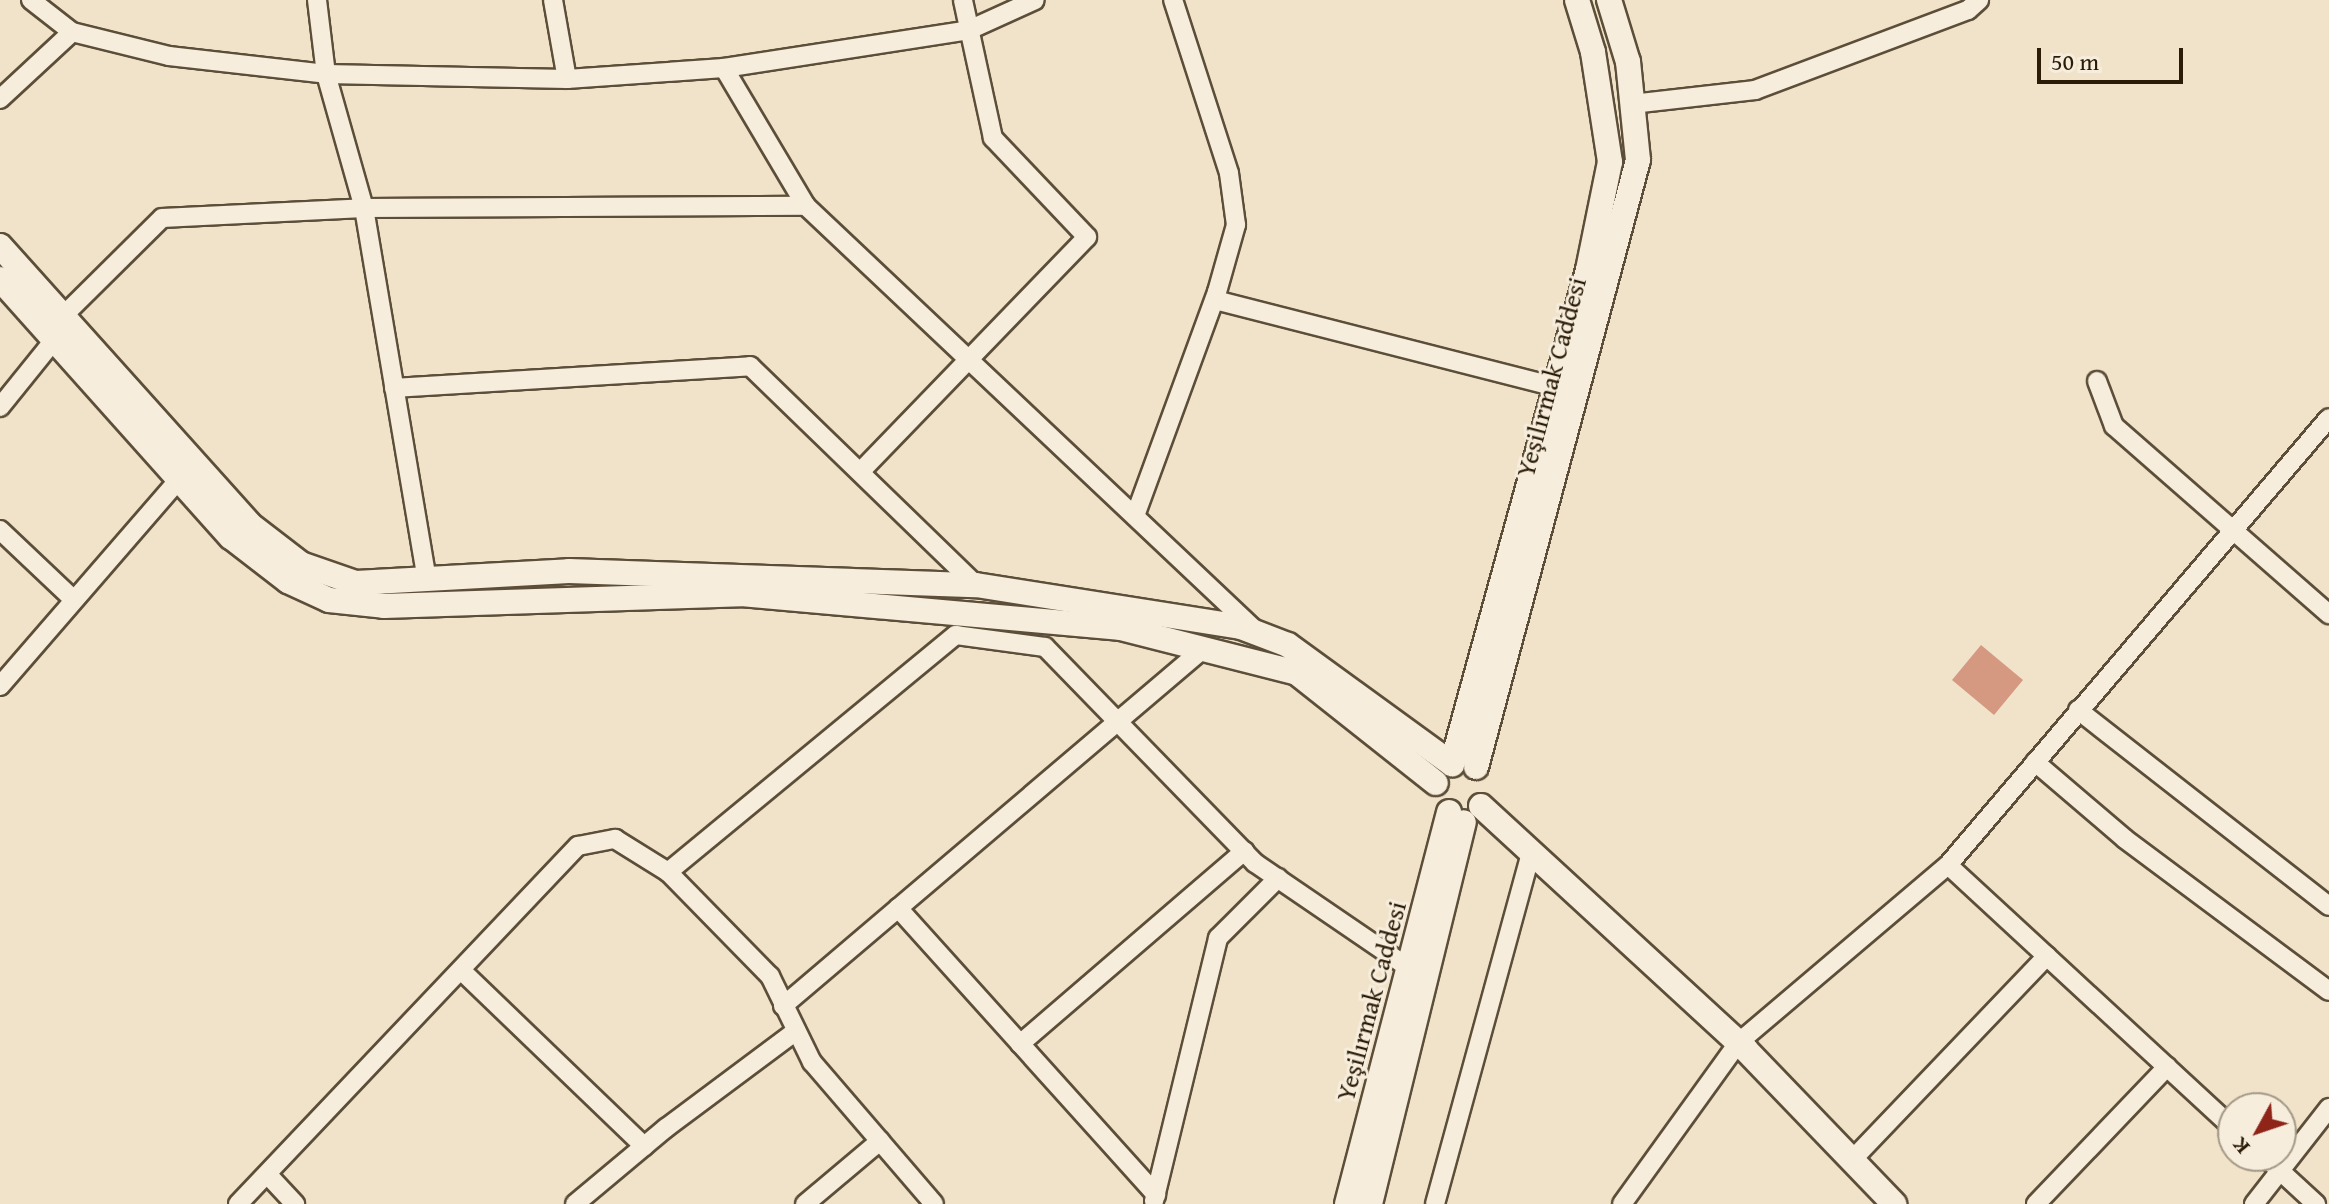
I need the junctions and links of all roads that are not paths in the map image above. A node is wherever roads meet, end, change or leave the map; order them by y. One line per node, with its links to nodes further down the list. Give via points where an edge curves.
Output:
1 (31, 0): 11 (street)
2 (317, 0): 13 (street)
3 (553, 0): 14 (street)
4 (963, 0): 10 (street)
5 (1035, 0): 10 (street)
6 (1173, 0): 21 (street, via 1229,173 1236,225)
7 (1577, 0): 26 (main road, Yeşilırmak Caddesi, via 1593,52 1610,162)
8 (1609, 0): 16 (main road, Yeşilırmak Caddesi, via 1628,62)
9 (1979, 0): 16 (street, via 1968,10 1755,90)
10 (969, 30): 12 (street); 24 (street, via 993,138 1087,237)
11 (72, 32): 13 (street, via 169,56); 15 (street)
12 (724, 68): 14 (street); 17 (street)
13 (326, 74): 14 (street); 18 (street)
14 (567, 79)
15 (0, 99)
16 (1632, 104): 46 (main road, Yeşilırmak Caddesi, via 1638,160)
17 (806, 206): 18 (street); 24 (street)
18 (364, 208): 22 (street, via 162,218); 27 (street)
19 (0, 246): 22 (main road)
20 (0, 279): 23 (main road)
21 (1215, 300): 26 (street); 32 (street)
22 (63, 316): 35 (main road, via 249,524 301,564 356,583)
23 (54, 340): 28 (street); 31 (main road)
24 (969, 360): 30 (street); 32 (street)
25 (2097, 381): 34 (street, via 2114,426)
26 (1556, 387): 45 (main road, Yeşilırmak Caddesi)
27 (394, 388): 30 (street, via 750,366); 35 (street)
28 (0, 407)
29 (2329, 418): 34 (street)
30 (862, 470): 36 (street)
31 (179, 479): 37 (street); 40 (main road, via 231,537 288,581 329,600 384,606 741,594 1121,628)
32 (1135, 516): 39 (street)
33 (0, 530): 37 (street)
34 (2232, 532): 38 (street); 42 (street)
35 (427, 579): 36 (main road, via 569,571)
36 (976, 585): 39 (main road)
37 (73, 599): 41 (street)
38 (2329, 614)
39 (1259, 634): 45 (main road, via 1288,645)
40 (1203, 649): 43 (street); 47 (main road, via 1297,673)
41 (0, 686)
42 (2078, 710): 44 (street); 54 (street)
43 (1118, 721): 49 (street); 52 (street, via 1045,647 956,635); 55 (street)
44 (2035, 762): 51 (street); 59 (street, via 2125,839)
45 (1452, 764): 46 (main road); 47 (main road)
46 (1476, 767): 48 (main road, via 1488,790)
47 (1436, 783): 48 (main road, via 1438,799)
48 (1465, 811): 50 (main road); 57 (main road, Yeşilırmak Caddesi); 81 (main road, Yeşilırmak Caddesi)
49 (1244, 851): 53 (street); 63 (street)
50 (1531, 853): 62 (main road); 82 (street)
51 (1948, 865): 56 (street); 62 (street)
52 (668, 872): 60 (street, via 770,976); 73 (street, via 615,839 578,846)
53 (1278, 878): 57 (street); 74 (street, via 1218,938)
54 (2329, 906)
55 (898, 908): 60 (street); 63 (street)
56 (2047, 956): 64 (street); 70 (street)
57 (1409, 968): 80 (main road, Yeşilırmak Caddesi)
58 (464, 973): 69 (street)
59 (2329, 991)
60 (783, 1006): 61 (street)
61 (796, 1031): 68 (street, via 812,1062); 69 (street)
62 (1738, 1043): 70 (main road); 83 (street)
63 (1020, 1044): 74 (street)
64 (2167, 1067): 66 (street); 85 (street)
65 (2329, 1108): 67 (street)
66 (2217, 1113)
67 (2297, 1137)
68 (880, 1141): 78 (street); 79 (street)
69 (644, 1146): 77 (street)
70 (1852, 1160): 84 (main road)
71 (2266, 1172): 86 (street)
72 (2281, 1172): 87 (street)
73 (268, 1175): 75 (street); 76 (street)
74 (1154, 1199)
75 (238, 1204)
76 (295, 1204)
77 (575, 1204)
78 (805, 1204)
79 (934, 1204)
80 (1347, 1204)
81 (1370, 1204)
82 (1435, 1204)
83 (1622, 1204)
84 (1894, 1204)
85 (2036, 1204)
86 (2254, 1204)
87 (2316, 1204)

